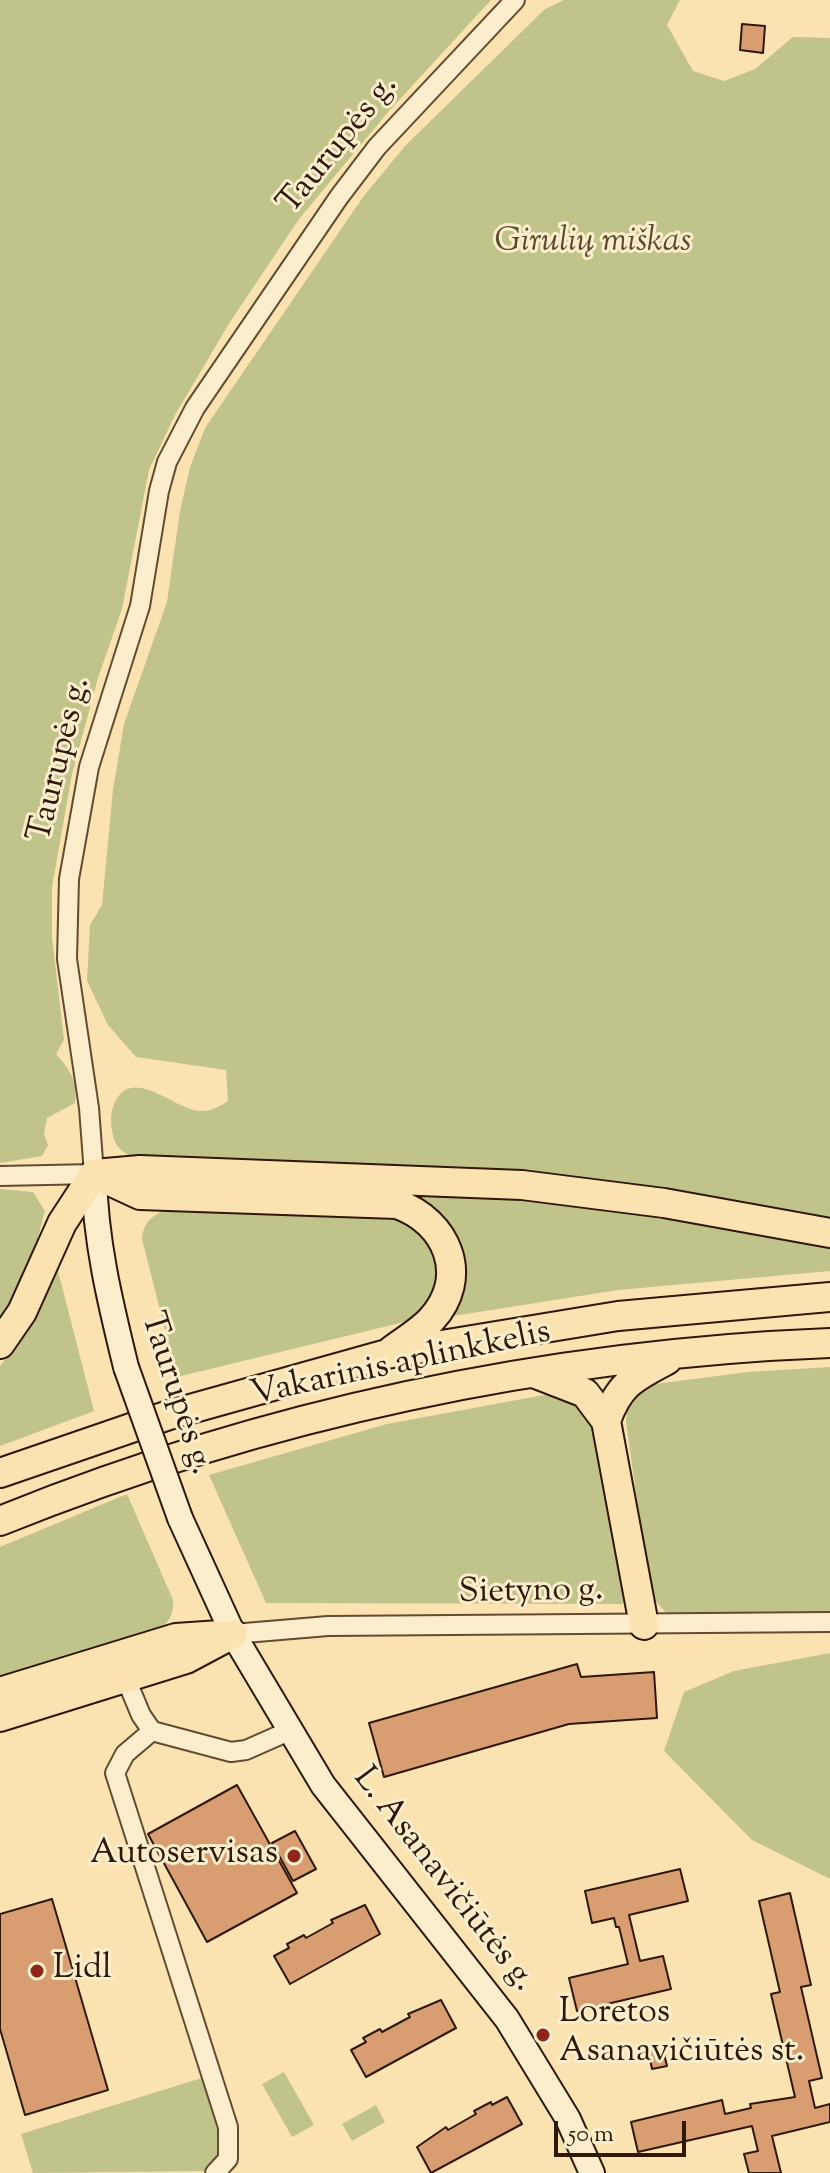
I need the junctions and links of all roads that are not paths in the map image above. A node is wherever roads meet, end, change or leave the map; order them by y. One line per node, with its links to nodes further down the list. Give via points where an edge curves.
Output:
1 (515, 0): 2 (street, Taurupės g., via 377,147 339,197 195,408 167,462 140,606 89,767 69,879 67,959)
2 (94, 1174): 3 (street); 4 (highway, via 140,1170 522,1185 664,1203); 7 (highway, via 62,1223 37,1283); 9 (highway, via 140,1195 397,1204 427,1218 443,1239 449,1283 431,1320); 16 (main road, Taurupės g., bridge, via 97,1232 126,1367 180,1518)
3 (0, 1176)
4 (830, 1233)
5 (830, 1297): 9 (highway, Vakarinis aplinkkelis, via 618,1316)
6 (830, 1343): 8 (highway, Vakarinis aplinkkelis)
7 (0, 1344)
8 (679, 1353): 10 (highway, Vakarinis aplinkkelis); 11 (highway, via 630,1380 614,1397)
9 (387, 1354): 12 (highway, Vakarinis aplinkkelis, via 169,1415)
10 (532, 1372): 11 (highway, via 585,1393); 13 (highway, Vakarinis aplinkkelis, via 423,1391 244,1436)
11 (606, 1421): 15 (highway)
12 (0, 1473)
13 (0, 1521)
14 (830, 1622): 15 (street, Sietyno g.)
15 (644, 1625): 16 (street, Sietyno g., via 328,1626)
16 (233, 1634): 17 (highway, via 186,1659); 18 (highway, via 176,1638); 21 (main road, L. Asanavičiūtės g.)
17 (126, 1679): 19 (highway); 20 (street)
18 (0, 1692)
19 (0, 1717)
20 (152, 1731): 21 (street, via 231,1752); 22 (street, via 125,1754 115,1773 228,2127 228,2159)
21 (289, 1731): 23 (main road, L. Asanavičiūtės g., via 345,1818 507,2019 568,2119)
22 (215, 2173)
23 (592, 2173)

